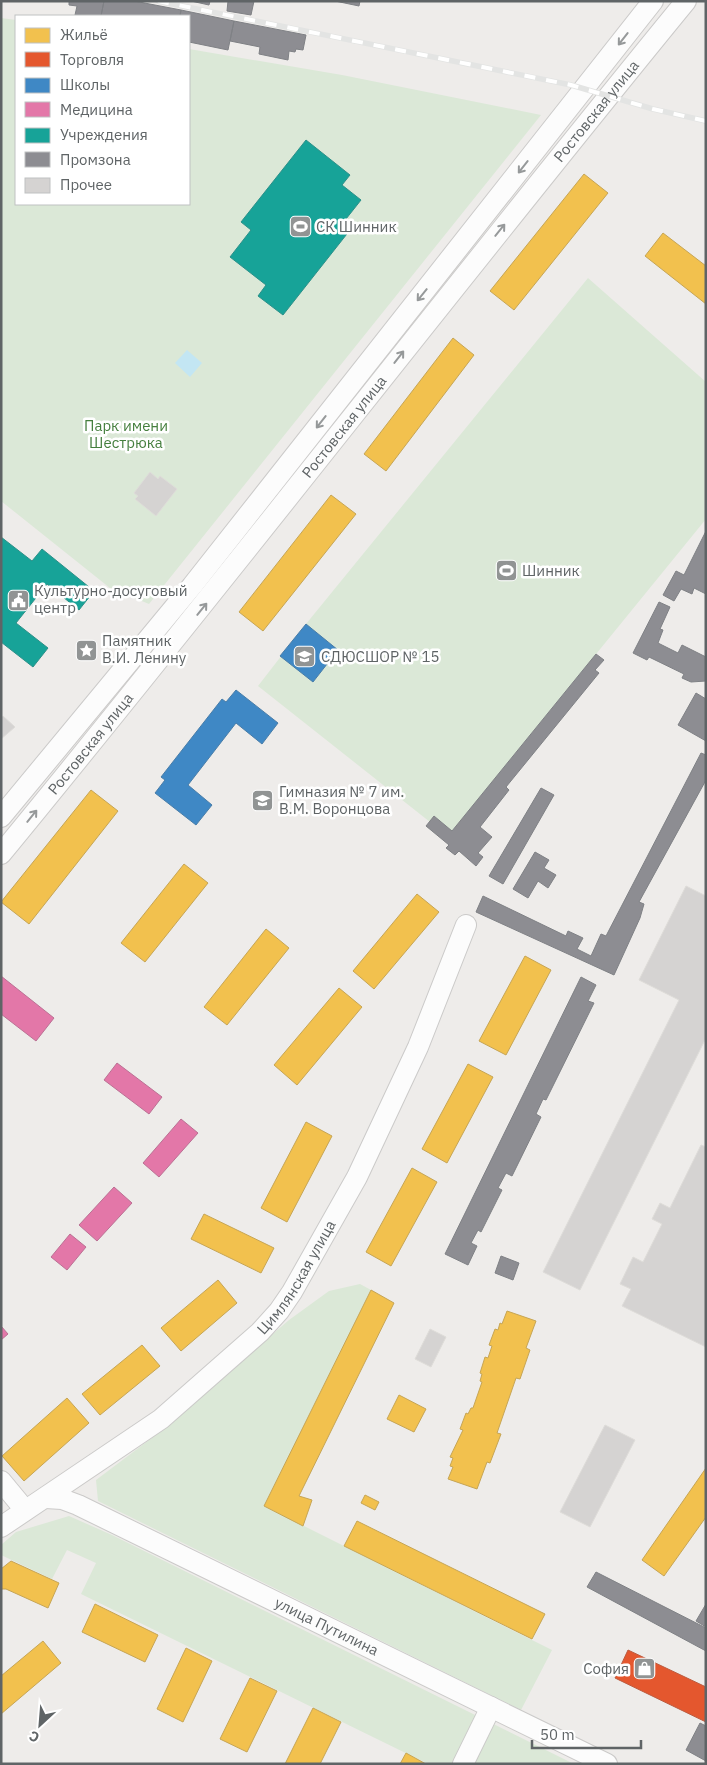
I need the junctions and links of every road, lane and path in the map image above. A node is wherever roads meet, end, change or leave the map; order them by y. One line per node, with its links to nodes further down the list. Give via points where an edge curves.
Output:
1 (653, 1): 3 (street, Ростовская улица, one-way to 3, via 192,586)
2 (686, 1): 4 (street, Ростовская улица, one-way to 2, via 195,617 539,180)
3 (1, 817)
4 (1, 854)
5 (466, 925): 7 (street, Цимлянская улица, via 418,1047 357,1177 279,1311 260,1332 161,1419)
6 (1, 1482): 8 (street)
7 (46, 1498): 8 (street, Цимлянская улица); 10 (street, улица Путилина, via 78,1505)
8 (25, 1510): 9 (street, Цимлянская улица)
9 (1, 1527)
10 (491, 1707): 11 (street); 12 (street, улица Путилина)
11 (463, 1764)
12 (606, 1764)

